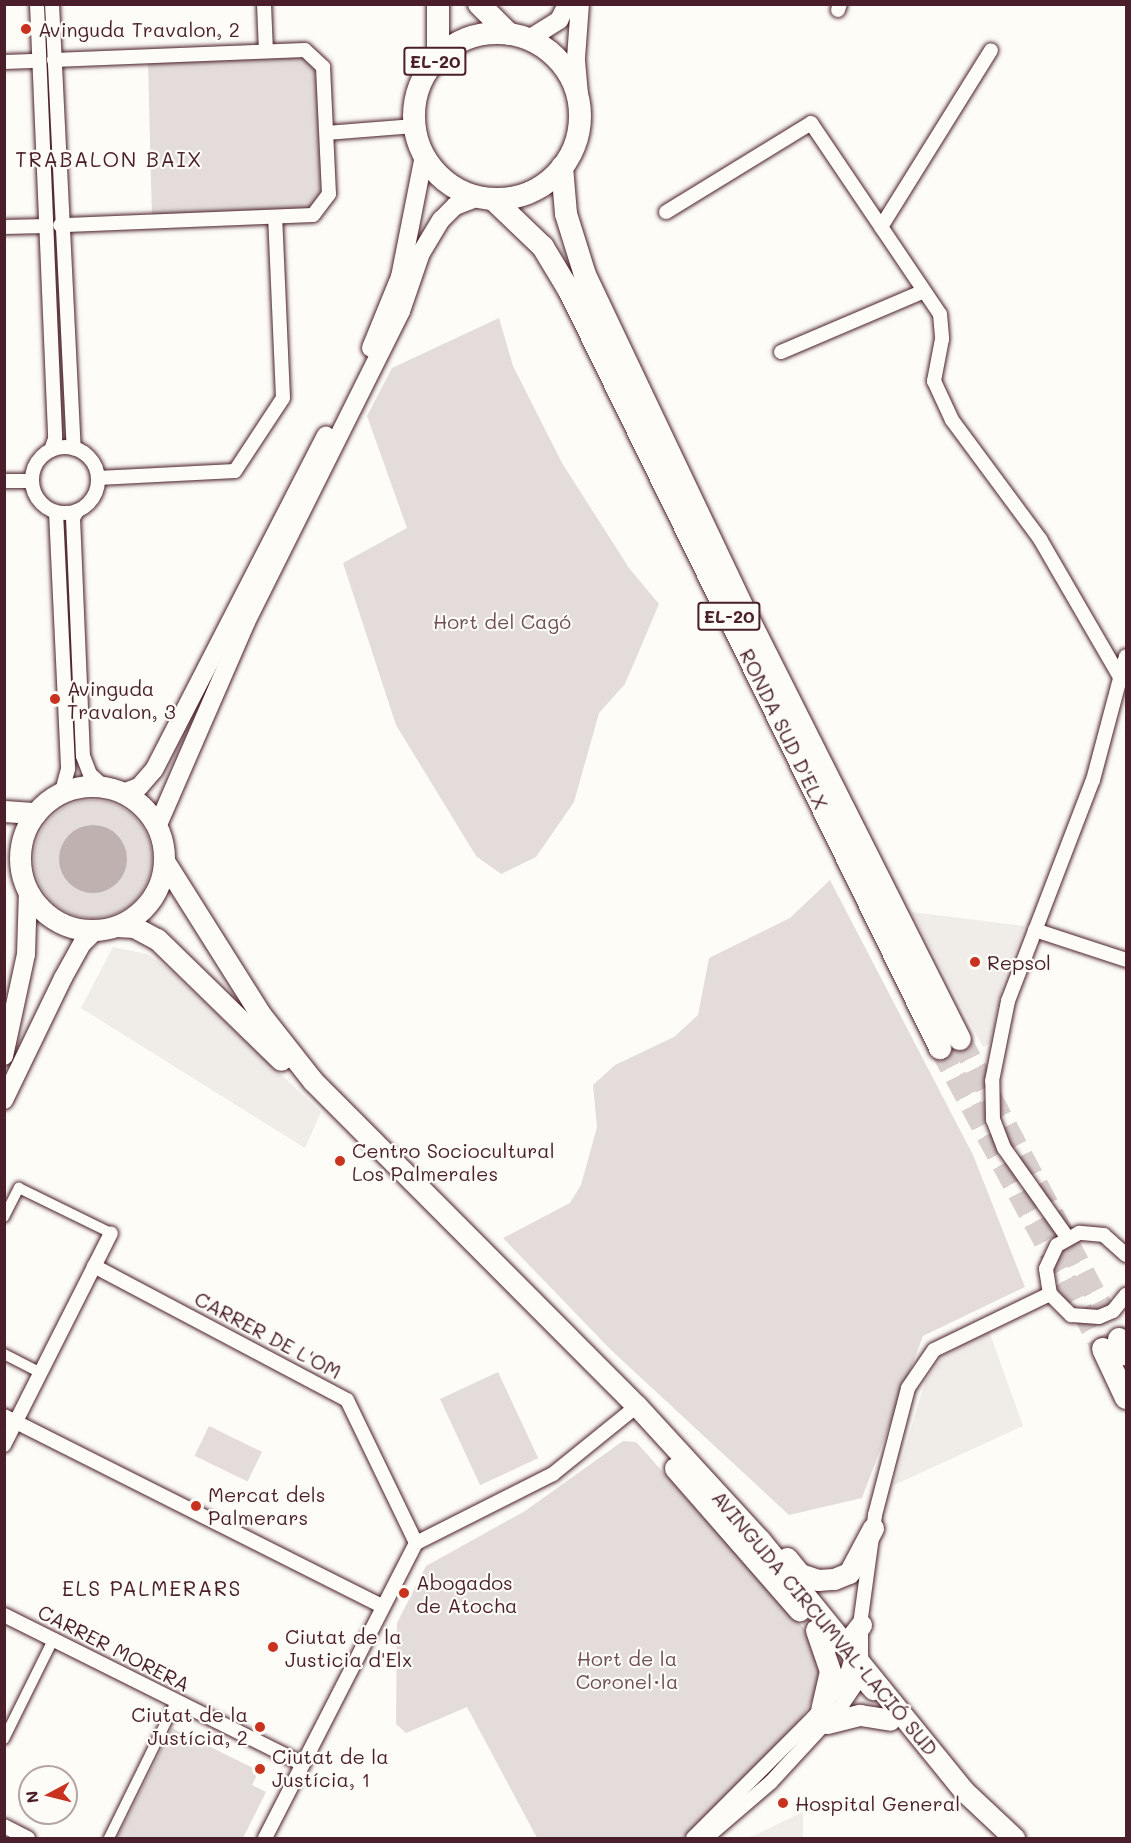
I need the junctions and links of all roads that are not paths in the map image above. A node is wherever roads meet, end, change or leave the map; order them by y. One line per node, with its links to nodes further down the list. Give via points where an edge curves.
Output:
1 (37, 4): 13 (street)
2 (52, 4): 12 (street)
3 (264, 4): 9 (street)
4 (438, 4): 11 (highway, EL-20)
5 (479, 4): 8 (highway)
6 (567, 4): 8 (main road, via 559,20)
7 (580, 4): 15 (main road, via 576,58)
8 (519, 36): 11 (highway, EL-20, via 484,34 459,42); 15 (highway, via 560,62)
9 (266, 51): 12 (street); 17 (street, via 305,50 323,67)
10 (991, 51): 26 (street)
11 (438, 57): 16 (highway, EL-20, via 423,77 415,101)
12 (54, 60): 23 (street)
13 (39, 61): 14 (street); 24 (street)
14 (4, 62)
15 (579, 95): 19 (highway, via 574,147)
16 (414, 126): 17 (street); 18 (highway, EL-20)
17 (327, 134): 22 (street, via 329,194 313,215)
18 (424, 156): 20 (highway, EL-20, via 447,182); 38 (main road, via 400,277 370,351 154,770 139,787)
19 (562, 167): 20 (highway, via 536,189 520,196); 20 (highway, RONDA SUD D'ELX / EL-20, via 566,214 585,275 950,1043 570,292 543,247)
20 (486, 198): 42 (main road, via 455,206 441,220 421,253 401,311 246,622)
21 (666, 212): 26 (street, via 811,123)
22 (275, 216): 23 (street); 31 (street, via 283,398 235,471)
23 (60, 225): 29 (street)
24 (46, 226): 25 (street); 30 (street, via 55,439)
25 (4, 227)
26 (880, 227): 27 (street)
27 (924, 291): 28 (street); 37 (street, via 940,314 942,339 934,381 952,420 1040,539)
28 (782, 352)
29 (74, 448): 30 (street); 31 (street, via 91,460)
30 (51, 450): 33 (street, via 38,460)
31 (98, 478): 34 (street, via 90,501)
32 (4, 481): 33 (street)
33 (32, 481): 35 (street, via 37,498)
34 (77, 511): 35 (street); 38 (street, via 73,518 83,756 90,774)
35 (56, 512): 39 (street, via 68,769)
36 (1126, 656): 37 (street)
37 (1120, 677): 48 (street, via 1093,780)
38 (113, 790): 39 (main road, via 82,786); 42 (main road, via 143,807)
39 (62, 792): 41 (main road)
40 (4, 812): 41 (main road)
41 (36, 813): 43 (main road)
42 (157, 827): 44 (main road)
43 (12, 858): 45 (main road)
44 (164, 861): 46 (main road, via 160,882 150,901); 51 (main road, via 261,1015)
45 (28, 891): 47 (main road, via 56,921); 50 (main road, via 26,954)
46 (117, 926): 47 (main road); 51 (main road, via 134,927 157,939)
47 (96, 930): 52 (main road, via 82,944 63,978)
48 (1035, 930): 49 (street); 55 (street, via 1008,1001 992,1081 993,1120 1005,1148)
49 (1126, 960)
50 (4, 1056)
51 (311, 1085): 64 (main road, AVINGUDA CIRCUMVAL·LACIÓ SUD)
52 (4, 1100)
53 (4, 1217): 54 (street, via 19,1188)
54 (111, 1233): 57 (street)
55 (1067, 1237): 56 (street, via 1092,1232 1110,1238); 58 (street, via 1057,1245 1048,1262 1046,1282)
56 (1126, 1252)
57 (94, 1266): 62 (street); 69 (street, CARRER DE L'OM, via 347,1400)
58 (1050, 1294): 59 (street, via 1071,1314 1085,1318 1113,1311); 68 (street, via 934,1350 908,1388)
59 (1125, 1300)
60 (1116, 1347): 63 (highway)
61 (4, 1354): 62 (street)
62 (41, 1373): 65 (street)
63 (1126, 1398)
64 (633, 1410): 67 (main road, AVINGUDA CIRCUMVAL·LACIÓ SUD); 69 (street, via 553,1474); 70 (main road, AVINGUDA CIRCUMVAL·LACIÓ SUD)
65 (10, 1419): 66 (street); 71 (street)
66 (4, 1445)
67 (743, 1522): 68 (main road, via 771,1540 800,1574 818,1580 849,1573); 76 (main road, AVINGUDA CIRCUMVAL·LACIÓ SUD)
68 (873, 1528): 73 (street)
69 (416, 1543): 71 (street)
70 (775, 1583): 74 (main road, AVINGUDA CIRCUMVAL·LACIÓ SUD); 76 (main road, via 785,1584)
71 (383, 1607): 81 (street)
72 (4, 1615): 75 (street, CARRER MORERA)
73 (861, 1625): 76 (main road, via 850,1640)
74 (816, 1630): 76 (main road, AVINGUDA CIRCUMVAL·LACIÓ SUD); 78 (main road, via 830,1671)
75 (54, 1638): 77 (street, CARRER MORERA); 80 (street)
76 (850, 1665): 78 (street); 79 (main road, AVINGUDA CIRCUMVAL·LACIÓ SUD); 89 (main road, AVINGUDA CIRCUMVAL·LACIÓ SUD)
77 (177, 1700): 81 (street, CARRER MORERA); 84 (street)
78 (824, 1716): 79 (main road, via 860,1715); 86 (street); 87 (street, via 751,1802)
79 (890, 1720): 88 (main road, AVINGUDA CIRCUMVAL·LACIÓ SUD, via 956,1801)
80 (4, 1739)
81 (303, 1764): 85 (street)
82 (4, 1826): 83 (street)
83 (28, 1839)
84 (108, 1839)
85 (266, 1839)
86 (693, 1839)
87 (706, 1839)
88 (998, 1839)
89 (1014, 1839)

